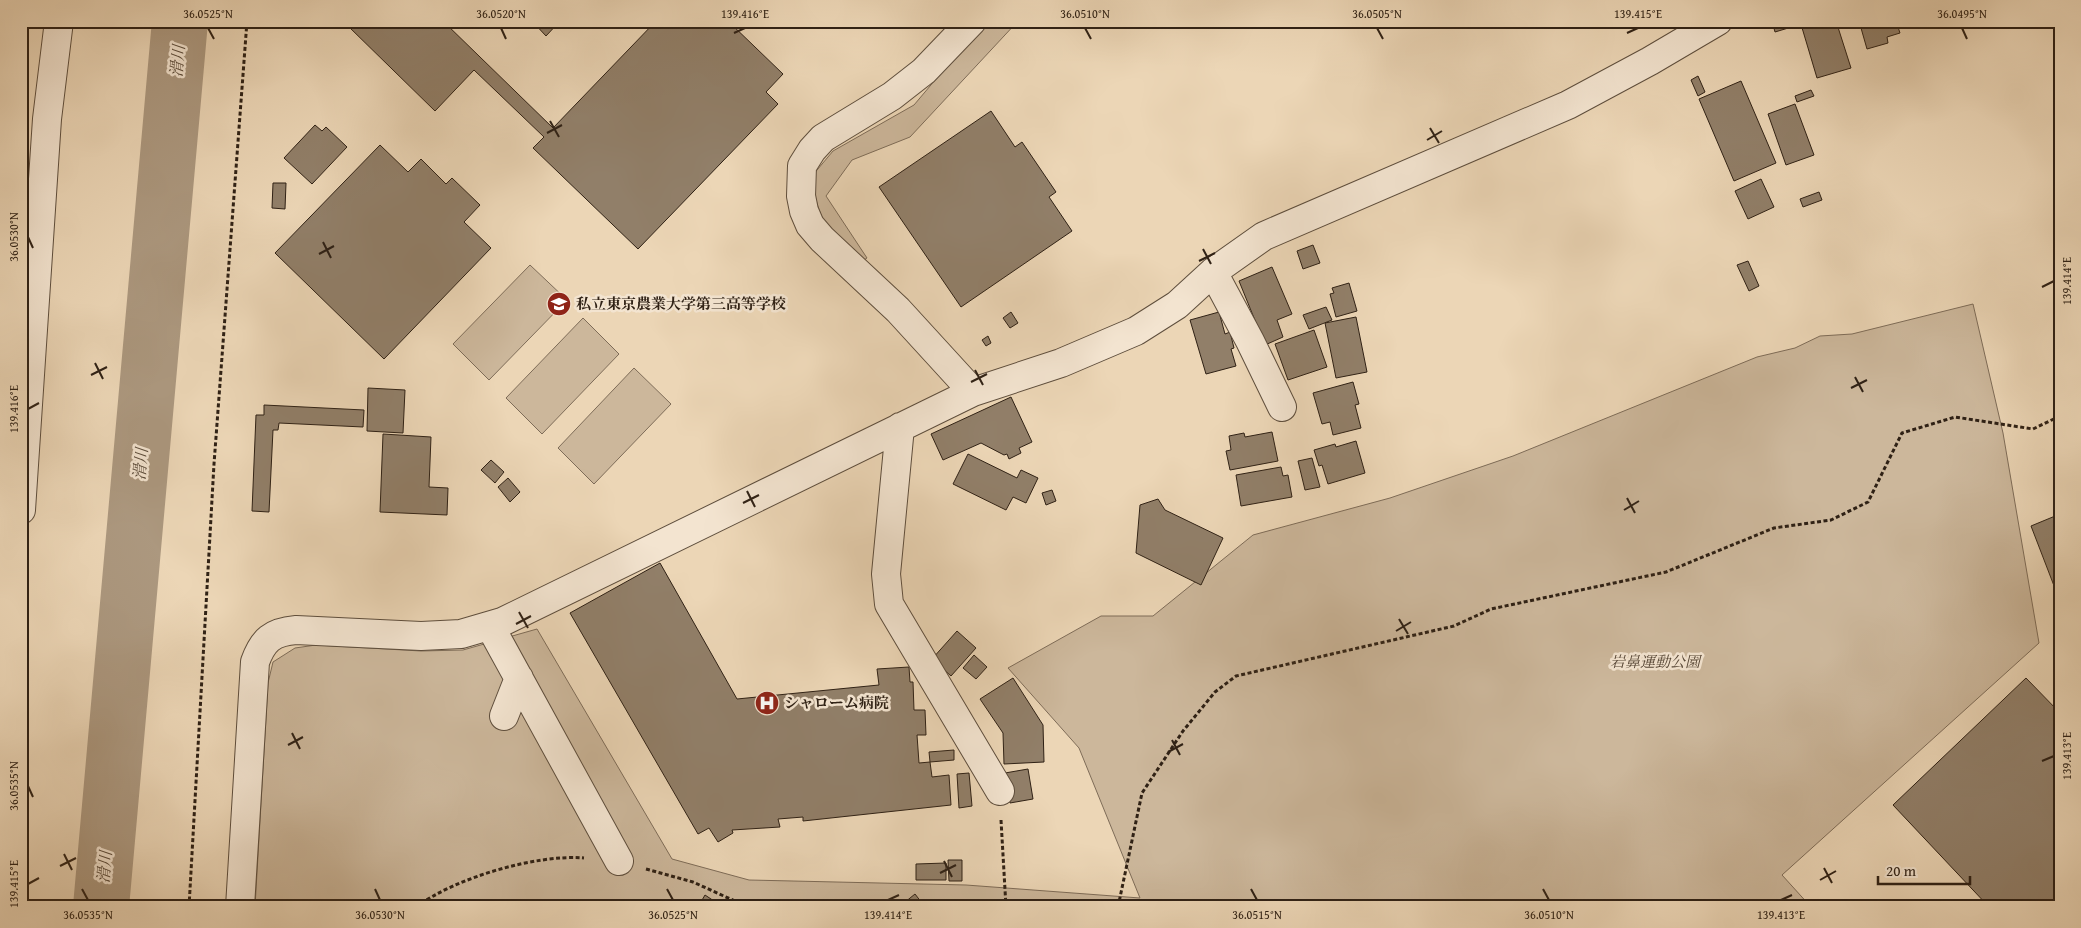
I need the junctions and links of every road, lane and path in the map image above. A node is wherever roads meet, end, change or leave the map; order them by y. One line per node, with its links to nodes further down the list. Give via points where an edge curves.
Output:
1 (59, 21): 10 (street, via 47,119)
2 (247, 21): 16 (path, via 214,464)
3 (972, 21): 6 (street, via 924,71 892,96 823,138 802,166 800,196 810,225 822,239 898,310)
4 (1718, 21): 5 (street, via 1568,105 1264,236)
5 (1213, 272): 6 (street, via 1177,305 1136,331 1061,363); 7 (street)
6 (973, 392): 9 (street)
7 (1282, 407)
8 (2060, 416): 21 (path, via 2034,429 1955,417 1902,433 1868,502 1831,520 1774,528 1666,572 1491,609 1454,626 1236,676 1215,692 1183,731 1142,793)
9 (900, 427): 11 (street); 14 (street, via 886,574 889,604)
10 (21, 510)
11 (490, 626): 12 (street); 17 (street, via 461,634 421,636 284,631 261,646 256,662)
12 (519, 678): 13 (street); 15 (street)
13 (504, 716)
14 (1000, 791): 20 (path)
15 (619, 861): 18 (path, via 580,858 503,868 462,882); 19 (path, via 693,882)
16 (188, 907)
17 (240, 907)
18 (416, 907)
19 (748, 907)
20 (1006, 907)
21 (1118, 907)

